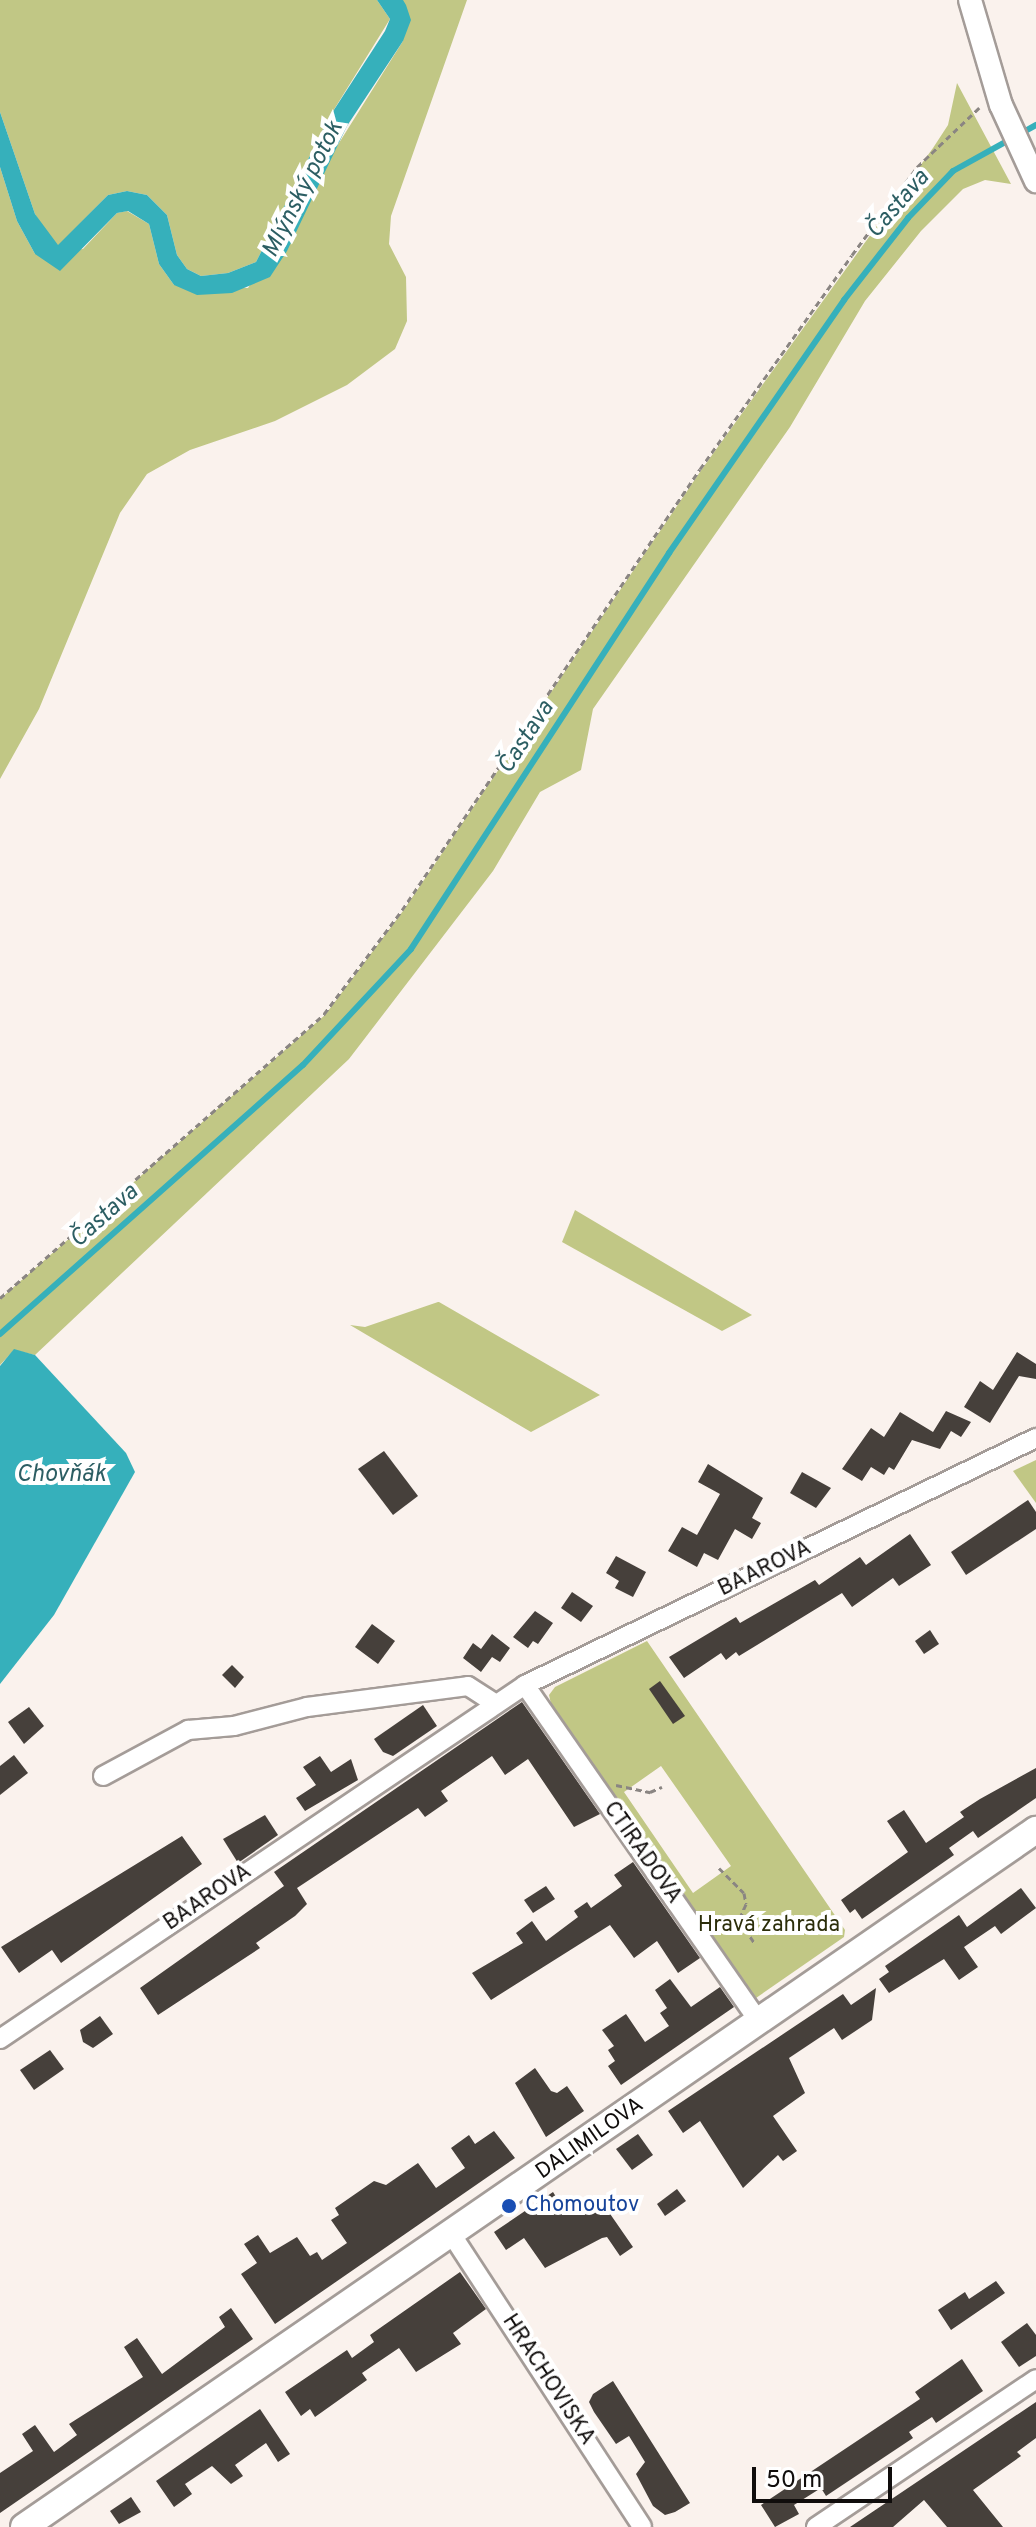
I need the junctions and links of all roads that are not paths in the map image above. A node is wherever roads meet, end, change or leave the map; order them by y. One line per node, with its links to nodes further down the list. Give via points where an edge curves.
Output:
1 (970, 0): 2 (street, via 999,99)
2 (1033, 175)
3 (1036, 1438): 4 (street, BAAROVA)
4 (525, 1685): 5 (street, BAAROVA); 8 (street, CTIRADOVA)
5 (496, 1704): 6 (street, via 468,1686 307,1707 234,1726 188,1730); 9 (street, BAAROVA)
6 (103, 1776)
7 (1036, 1830): 8 (main road, DALIMILOVA)
8 (759, 2022): 10 (main road, DALIMILOVA)
9 (0, 2039)
10 (452, 2235): 12 (main road, DALIMILOVA); 13 (street, HRACHOVISKA)
11 (1036, 2379): 14 (street)
12 (24, 2527)
13 (642, 2527)
14 (816, 2527)

